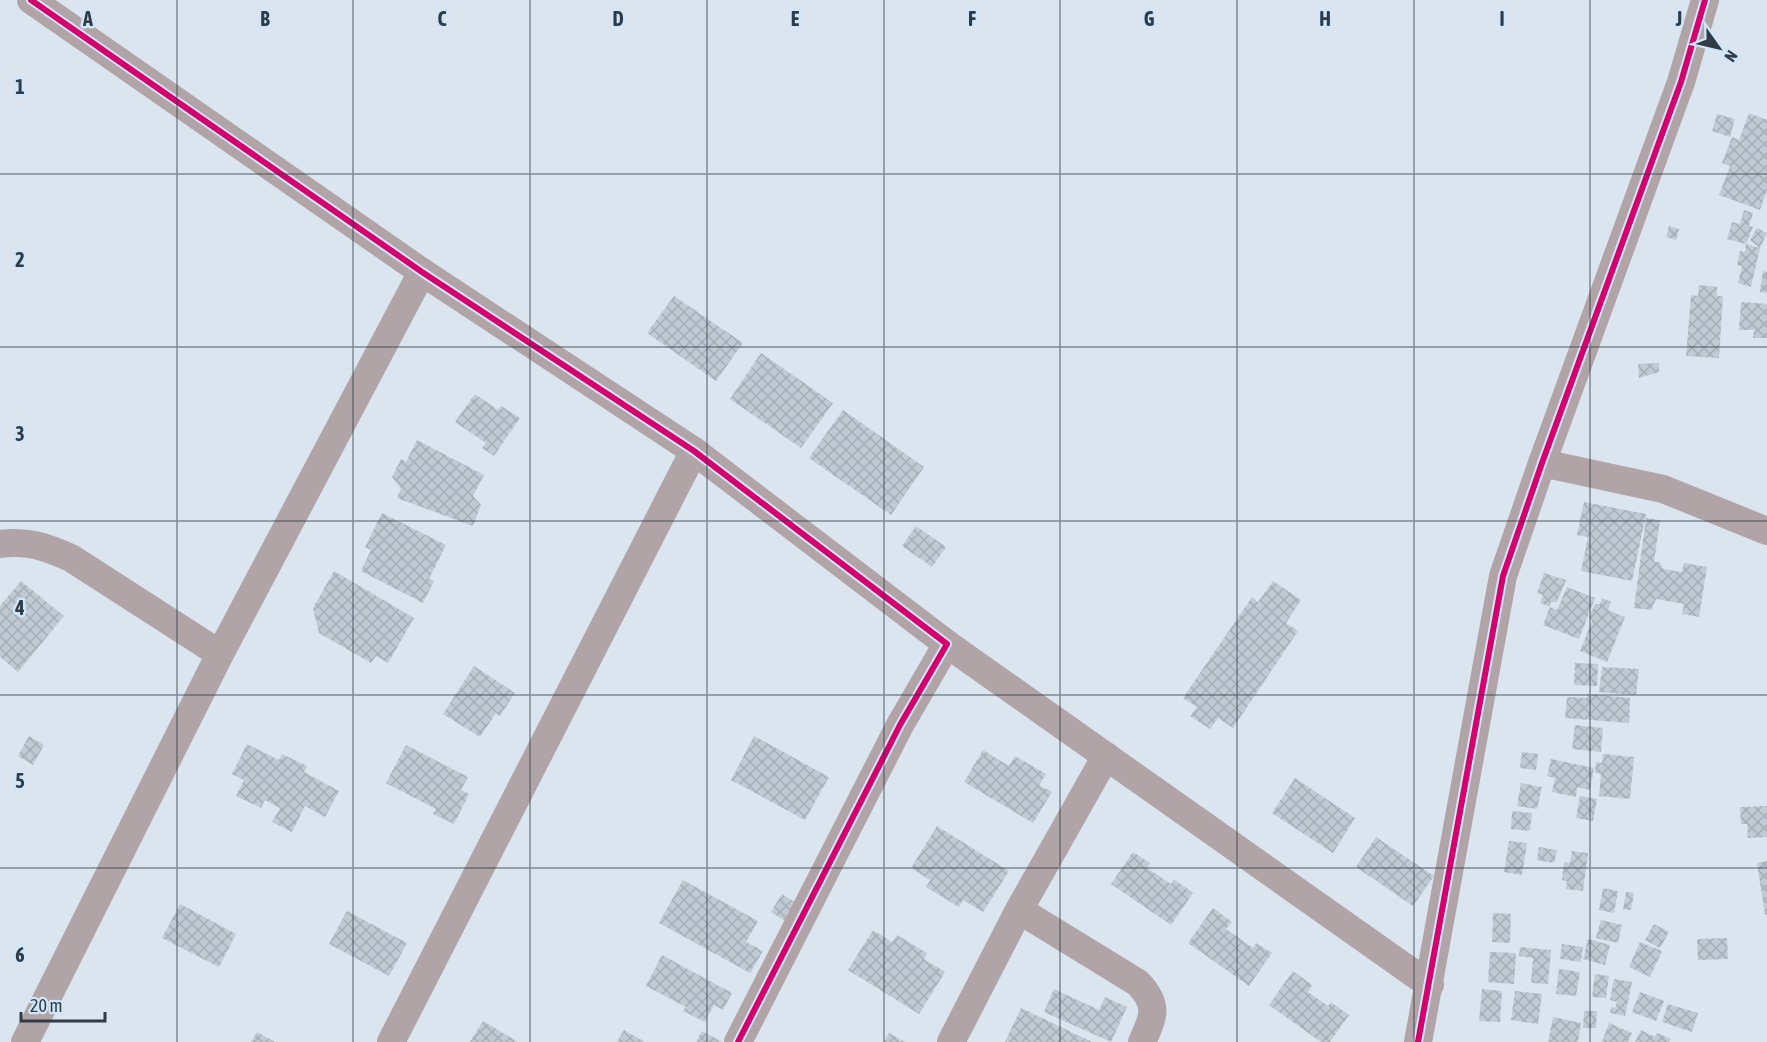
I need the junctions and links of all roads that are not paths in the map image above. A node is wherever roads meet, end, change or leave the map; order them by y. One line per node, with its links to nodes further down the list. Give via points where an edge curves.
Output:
1 (31, 0): 3 (street)
2 (1705, 0): 5 (street, via 1681,82)
3 (422, 272): 4 (street); 9 (street)
4 (694, 452): 8 (street); 14 (street)
5 (1542, 463): 6 (street, via 1663,489); 12 (street, via 1503,576)
6 (1767, 531)
7 (0, 544): 9 (street, via 45,546 71,558)
8 (946, 644): 10 (street); 15 (street, via 900,725)
9 (220, 654): 13 (street)
10 (1106, 756): 11 (street); 12 (street)
11 (1019, 910): 16 (street); 17 (street, via 1138,983 1150,995 1153,1014)
12 (1430, 985): 18 (street)
13 (25, 1042)
14 (391, 1042)
15 (738, 1042)
16 (951, 1042)
17 (1142, 1042)
18 (1418, 1042)

